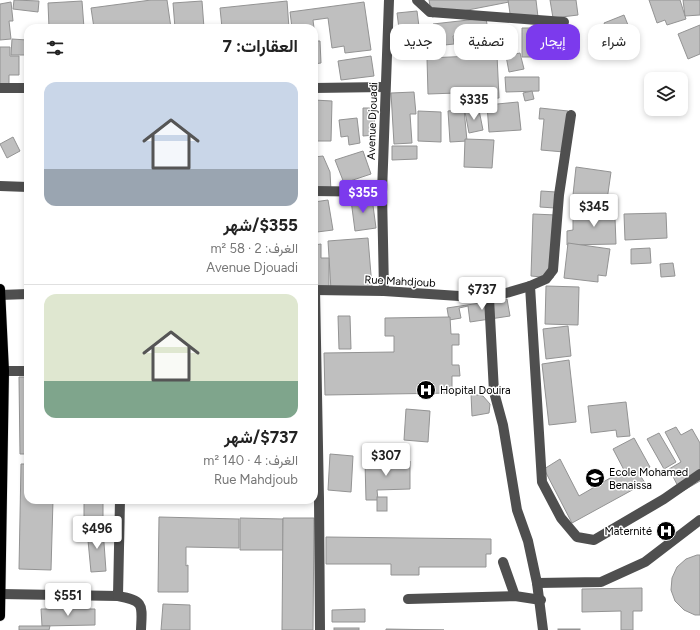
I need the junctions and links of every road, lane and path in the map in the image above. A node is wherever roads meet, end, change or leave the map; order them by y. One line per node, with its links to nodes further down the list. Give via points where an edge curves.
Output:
1 (389, 0): 4 (street, Avenue Djouadi)
2 (417, 0): 3 (street, via 430,12)
3 (564, 22)
4 (385, 87): 7 (street); 12 (street, Avenue Djouadi)
5 (0, 88): 6 (street)
6 (24, 88)
7 (318, 88)
8 (571, 115): 13 (street, Rue Mahdjoub, via 559,195 553,270 546,279)
9 (0, 186): 10 (street)
10 (24, 187)
11 (318, 191): 12 (street)
12 (382, 192): 15 (street, Avenue Djouadi)
13 (530, 286): 18 (street, Rue Mahdjoub); 22 (street, via 542,482 561,518 577,537 594,540 664,499)
14 (318, 290): 15 (street, Rue Mahdjoub)
15 (384, 291): 18 (street, Rue Mahdjoub)
16 (0, 293): 17 (street); 19 (main road)
17 (24, 294)
18 (488, 298): 28 (street, via 494,392 503,425 517,510 528,541)
19 (4, 371): 20 (street); 21 (main road)
20 (24, 371)
21 (2, 405): 25 (main road)
22 (700, 474)
23 (120, 504): 30 (street)
24 (317, 504): 36 (street)
25 (1, 507): 29 (main road)
26 (700, 520): 28 (street, via 645,562 601,582)
27 (503, 562): 31 (street)
28 (537, 583): 33 (street)
29 (0, 594): 30 (street); 34 (main road)
30 (118, 596): 35 (street, via 139,602 142,608)
31 (515, 596): 32 (street); 33 (street)
32 (408, 599)
33 (541, 600): 37 (street)
34 (0, 616)
35 (141, 630)
36 (320, 630)
37 (543, 630)

